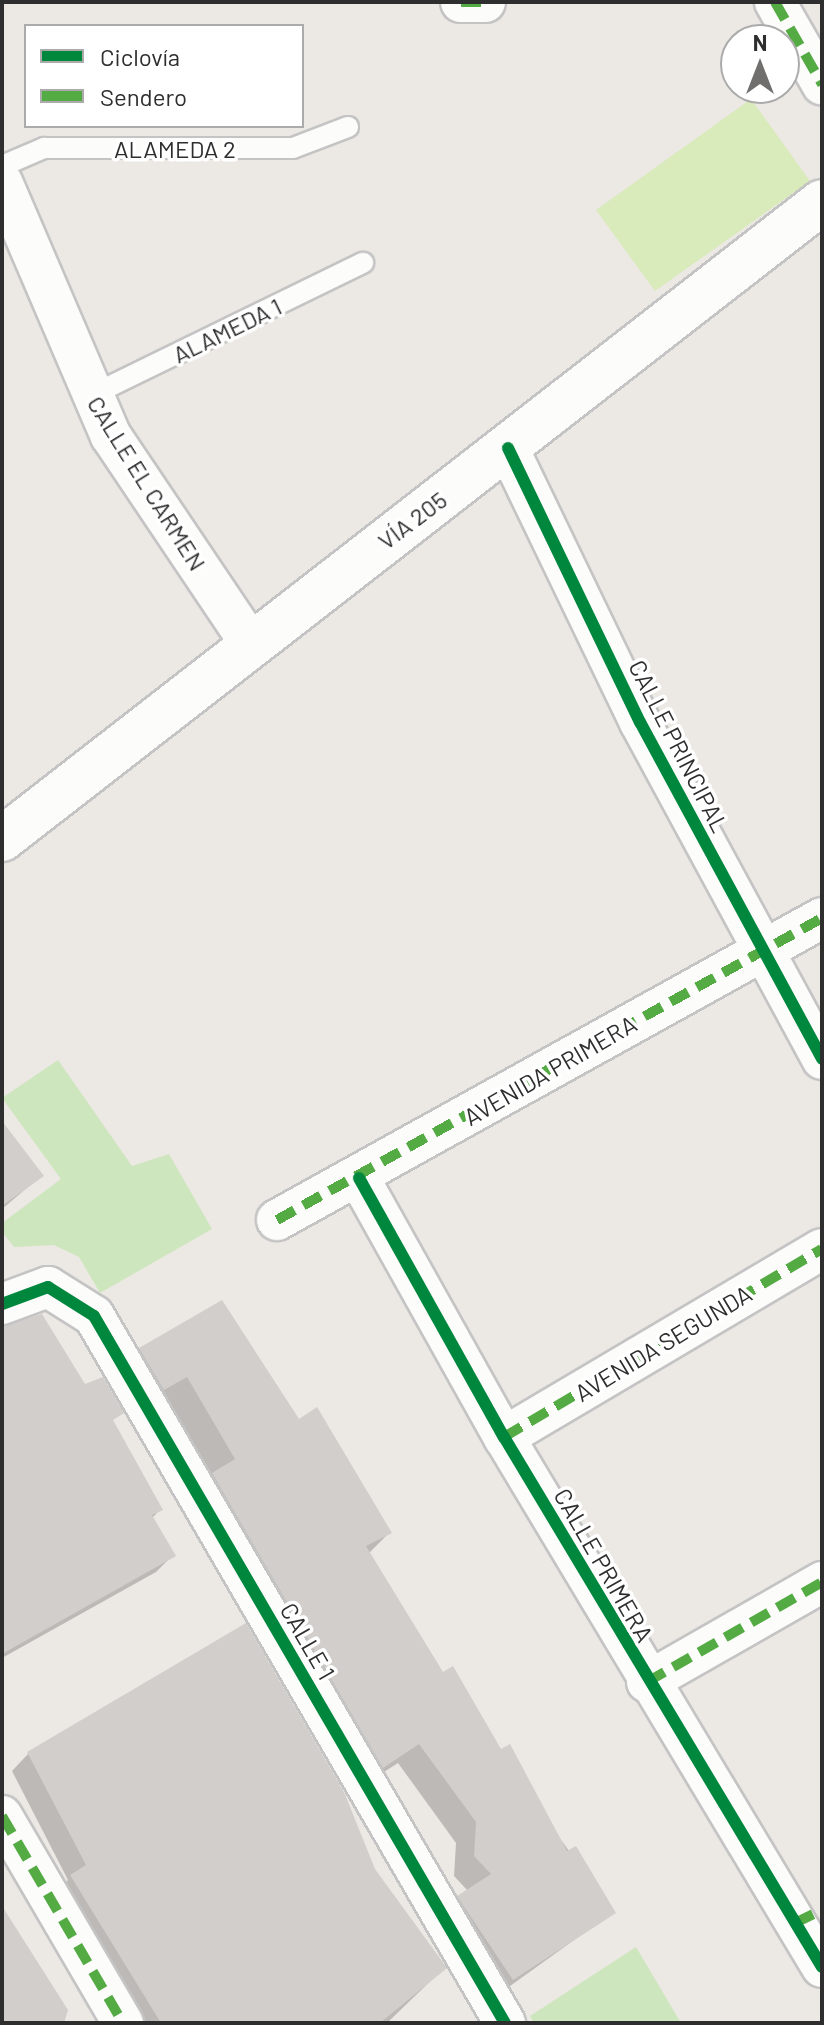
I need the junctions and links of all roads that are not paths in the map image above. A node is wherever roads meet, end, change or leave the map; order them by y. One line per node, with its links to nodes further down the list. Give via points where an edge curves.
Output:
1 (462, 2): 2 (street)
2 (485, 2)
3 (775, 2): 4 (street)
4 (822, 84)
5 (348, 127): 6 (lane, ALAMEDA 2, via 293,148 44,148)
6 (2, 166)
7 (2, 182): 10 (street, CALLE EL CARMEN)
8 (822, 202): 11 (main road, VÍA 205)
9 (363, 263): 10 (lane, ALAMEDA 1)
10 (90, 396): 12 (street, CALLE EL CARMEN)
11 (508, 448): 12 (main road, VÍA 205); 15 (street, CALLE PRINCIPAL, via 640,722)
12 (250, 643): 13 (main road, VÍA 205)
13 (2, 839)
14 (822, 918): 15 (street, AVENIDA PRIMERA)
15 (762, 949): 16 (street, CALLE PRINCIPAL); 17 (street, AVENIDA PRIMERA)
16 (822, 1059)
17 (359, 1178): 18 (street, AVENIDA PRIMERA); 21 (street, CALLE PRIMERA)
18 (277, 1220)
19 (822, 1249): 21 (street, AVENIDA SEGUNDA)
20 (2, 1304): 28 (street, CALLE 1, via 27,1290 63,1290 94,1316)
21 (504, 1437): 23 (street, CALLE PRIMERA)
22 (822, 1582): 23 (street)
23 (647, 1682): 25 (street, CALLE PRIMERA)
24 (2, 1816): 27 (street)
25 (808, 1916): 26 (street, CALLE PRIMERA)
26 (822, 1967)
27 (123, 2023)
28 (505, 2023)

